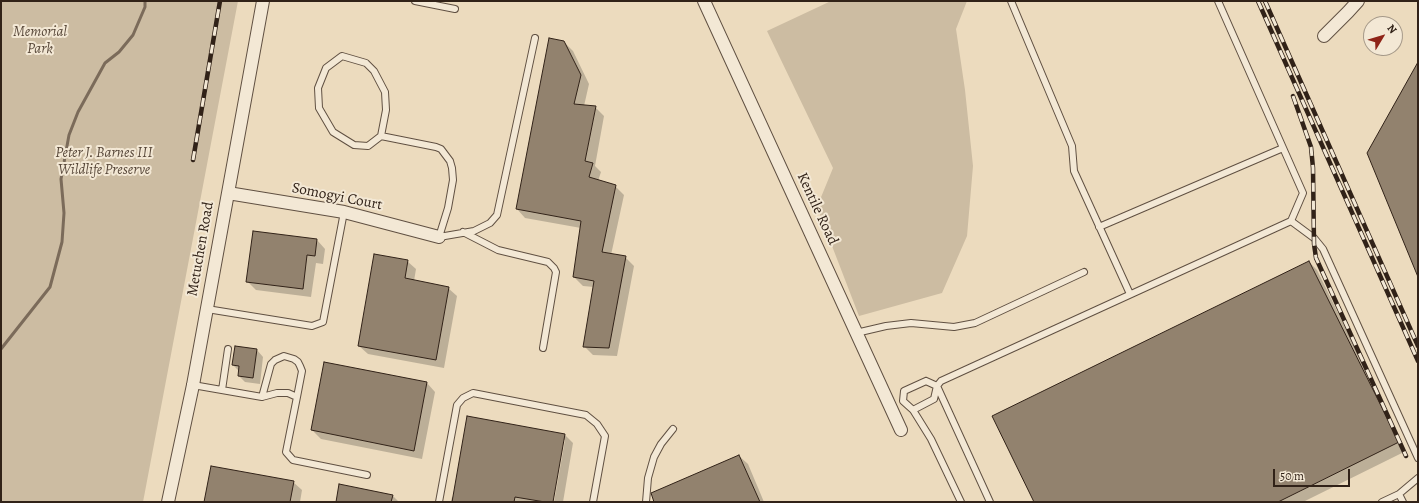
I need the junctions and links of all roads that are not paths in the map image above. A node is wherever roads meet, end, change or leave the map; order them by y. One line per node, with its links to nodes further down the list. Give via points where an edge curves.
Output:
1 (263, 1): 12 (street, Metuchen Road)
2 (415, 1): 7 (lane)
3 (704, 1): 21 (street, Kentile Road)
4 (1011, 1): 15 (lane, via 1072,146 1074,171)
5 (1218, 1): 11 (lane)
6 (1358, 1): 8 (street)
7 (455, 9)
8 (1324, 36)
9 (535, 38): 16 (lane, via 498,215 485,226)
10 (381, 136): 10 (lane, via 386,110 385,92 374,71 366,63 342,56 326,68 318,88 319,108 333,132 354,145 368,146); 17 (lane, via 436,147 444,152 450,161 453,180)
11 (1283, 148): 14 (lane, via 1303,193); 15 (lane)
12 (228, 193): 13 (street, Somogyi Court); 20 (street, Metuchen Road)
13 (344, 212): 17 (street, Somogyi Court); 20 (lane, via 323,322 312,326)
14 (1291, 221): 19 (lane); 34 (lane, via 1324,249)
15 (1099, 227): 19 (lane)
16 (463, 232): 17 (lane); 22 (lane, via 498,250 548,262 554,268 556,272)
17 (439, 237)
18 (1084, 272): 21 (lane, via 975,323 954,327 910,323)
19 (1130, 294): 25 (lane, via 941,380)
20 (207, 309): 24 (street, Metuchen Road)
21 (856, 333): 30 (street, Kentile Road)
22 (543, 348)
23 (228, 349): 26 (lane)
24 (192, 385): 26 (lane); 38 (street, Metuchen Road)
25 (937, 386): 29 (lane, via 926,381 904,391); 31 (lane, via 934,399); 43 (lane)
26 (222, 390): 27 (lane)
27 (262, 397): 28 (lane, via 277,393 288,393); 28 (lane, via 272,364 284,356 298,362 302,371)
28 (297, 397): 35 (lane, via 286,452 293,460)
29 (903, 402): 30 (lane); 31 (lane)
30 (890, 407): 33 (street, Kentile Road)
31 (913, 410): 42 (lane, via 931,439)
32 (673, 429): 41 (lane, via 654,456 648,478)
33 (901, 430)
34 (1418, 458)
35 (367, 475)
36 (1418, 478): 37 (lane)
37 (1399, 494): 44 (lane); 45 (lane)
38 (168, 502)
39 (439, 502): 40 (lane, via 457,405 473,393 586,415 597,424 605,436)
40 (592, 502)
41 (646, 502)
42 (962, 502)
43 (990, 502)
44 (1382, 502)
45 (1403, 502)

